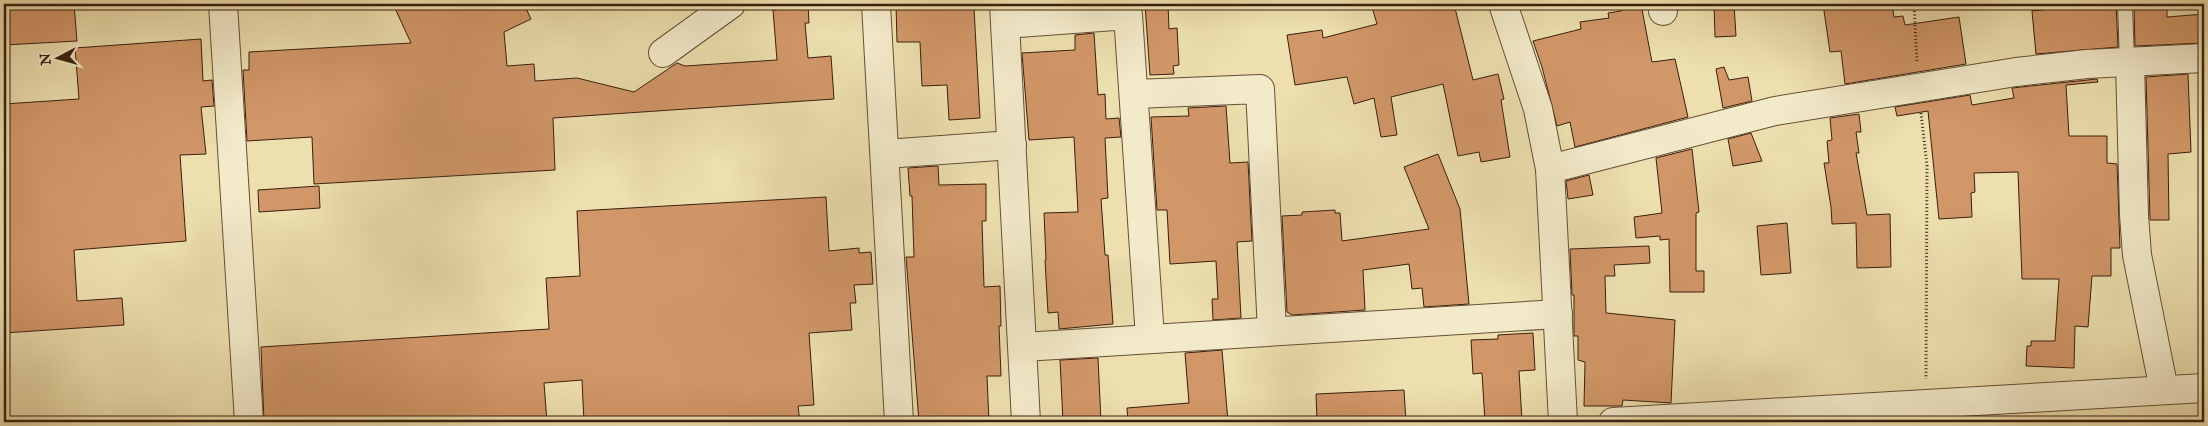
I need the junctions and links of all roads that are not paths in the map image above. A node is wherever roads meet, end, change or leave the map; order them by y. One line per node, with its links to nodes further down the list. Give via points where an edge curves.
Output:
1 (222, 4): 21 (street)
2 (731, 4): 7 (street)
3 (876, 4): 12 (street)
4 (1503, 4): 13 (street, via 1538,109)
5 (2125, 4): 9 (lane)
6 (1005, 14): 10 (street, via 1128,15); 11 (street)
7 (662, 52)
8 (2204, 58): 9 (street)
9 (2129, 63): 13 (street, via 2016,72 1775,111); 19 (street, via 2137,255)
10 (1135, 94): 15 (street, via 1260,89); 16 (street)
11 (1012, 145): 12 (street); 17 (street)
12 (885, 154): 22 (street)
13 (1550, 169): 14 (street)
14 (1558, 314): 15 (street); 24 (street)
15 (1272, 332): 16 (street)
16 (1150, 338): 17 (street)
17 (1023, 347): 23 (street)
18 (2204, 388): 19 (street)
19 (2164, 390): 20 (street, via 1925,405)
20 (1899, 414): 25 (street)
21 (249, 422)
22 (900, 422)
23 (1026, 422)
24 (1563, 422)
25 (1613, 422)

